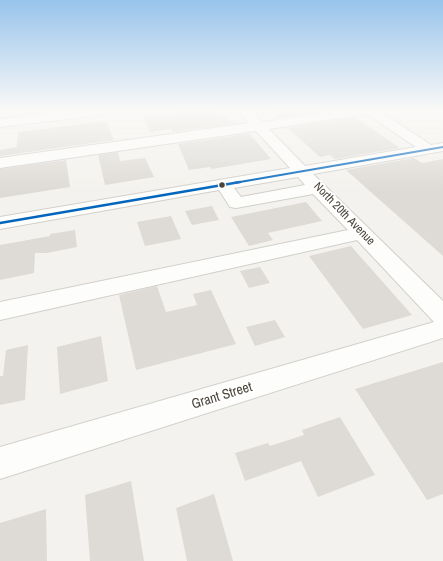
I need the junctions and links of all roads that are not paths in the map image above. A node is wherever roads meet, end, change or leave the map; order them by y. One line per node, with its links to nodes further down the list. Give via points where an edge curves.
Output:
1 (183, 137): 5 (street)
2 (269, 137): 6 (street, North 20th Avenue)
3 (416, 137): 4 (street)
4 (435, 148): 6 (street)
5 (0, 164)
6 (301, 171): 7 (street); 9 (street, North 20th Avenue)
7 (269, 176): 8 (street); 10 (street)
8 (223, 184): 10 (street, via 236,203); 11 (street)
9 (317, 188): 10 (street); 12 (street, North 20th Avenue)
10 (284, 194)
11 (0, 223)
12 (362, 233): 13 (street); 14 (street, North 20th Avenue)
13 (0, 311)
14 (443, 316)
15 (443, 329): 16 (street, Grant Street)
16 (0, 463)

